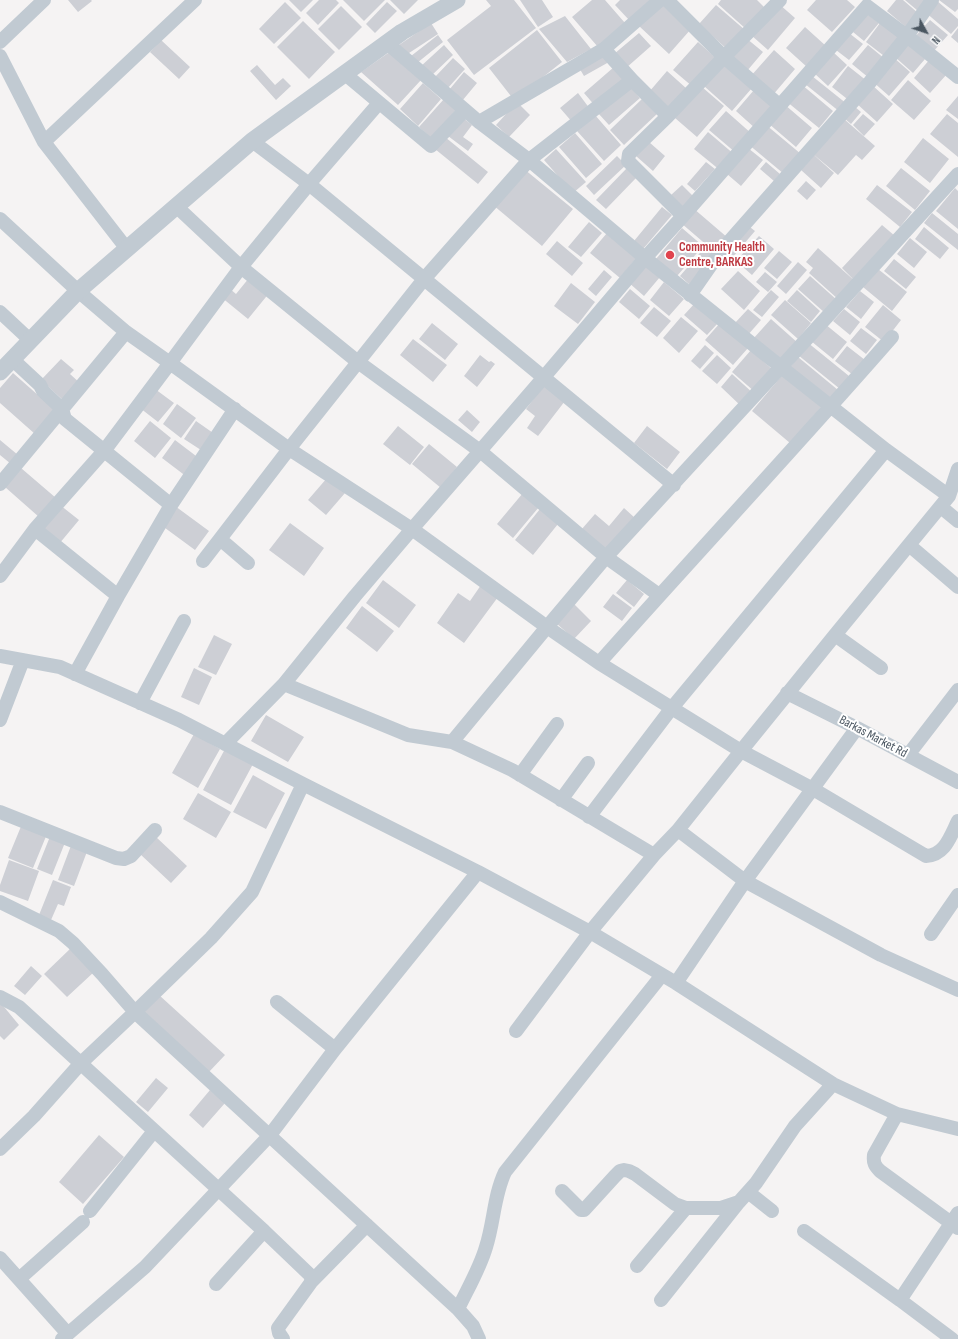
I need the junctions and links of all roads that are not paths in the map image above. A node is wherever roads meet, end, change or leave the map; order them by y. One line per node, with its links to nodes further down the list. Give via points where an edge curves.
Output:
1 (44, 0): 10 (street)
2 (195, 0): 24 (street)
3 (457, 0): 11 (street)
4 (660, 0): 12 (street)
5 (667, 0): 14 (street)
6 (780, 0): 14 (street)
7 (932, 0): 9 (street)
8 (866, 2): 9 (street); 19 (street)
9 (907, 36): 16 (street); 36 (street, via 720,252)
10 (0, 42)
11 (387, 43): 15 (street); 20 (street)
12 (604, 49): 17 (street); 22 (street)
13 (0, 56): 24 (street)
14 (724, 57): 19 (street); 21 (street)
15 (345, 74): 18 (street); 23 (street)
16 (957, 75)
17 (632, 80): 21 (street); 25 (street)
18 (379, 103): 20 (street, via 431,146); 27 (street)
19 (779, 105): 29 (street)
20 (465, 110): 22 (street)
21 (668, 116): 29 (street, via 629,154 628,161)
22 (478, 122): 25 (street)
23 (252, 141): 27 (street); 28 (street)
24 (44, 142): 31 (street)
25 (529, 160): 32 (street); 34 (street)
26 (956, 179): 44 (street)
27 (309, 184): 33 (street); 34 (street)
28 (177, 206): 31 (street); 33 (street)
29 (683, 216): 32 (street)
30 (0, 218): 35 (street)
31 (128, 249): 35 (street)
32 (645, 258): 36 (street); 46 (street)
33 (241, 267): 42 (street); 43 (street)
34 (424, 279): 42 (street); 46 (street)
35 (78, 291): 38 (street); 40 (street)
36 (690, 295): 44 (street)
37 (0, 312): 40 (street)
38 (126, 332): 43 (street); 48 (street)
39 (892, 338): 47 (street)
40 (30, 340): 41 (street)
41 (12, 359): 45 (street); 48 (street)
42 (358, 362): 50 (street); 53 (street)
43 (170, 363): 49 (street); 52 (street)
44 (782, 367): 47 (street); 56 (street)
45 (0, 372)
46 (544, 377): 53 (street); 56 (street)
47 (832, 406): 51 (street); 69 (street)
48 (62, 409): 52 (street, via 66,418); 55 (street)
49 (235, 409): 50 (street); 58 (street)
50 (289, 450): 61 (street); 62 (street)
51 (886, 450): 57 (street); 83 (street)
52 (104, 451): 58 (street); 60 (street)
53 (480, 451): 61 (street); 64 (street)
54 (957, 474): 57 (street)
55 (0, 484)
56 (674, 485): 64 (street)
57 (945, 501): 59 (street); 63 (street)
58 (171, 505): 70 (street)
59 (958, 521)
60 (35, 529): 67 (street); 70 (street)
61 (412, 529): 72 (street); 79 (street)
62 (220, 539): 65 (street); 66 (street)
63 (909, 545): 68 (street); 73 (street)
64 (606, 557): 69 (street); 72 (street)
65 (203, 562)
66 (248, 563)
67 (0, 576)
68 (958, 587)
69 (659, 595): 76 (street)
70 (118, 596): 78 (street)
71 (184, 621): 82 (street)
72 (547, 627): 76 (street); 87 (street)
73 (835, 635): 77 (street); 81 (street)
74 (0, 656): 75 (street)
75 (23, 660): 78 (street, via 60,667); 84 (street)
76 (599, 663): 83 (street)
77 (882, 668)
78 (75, 674): 82 (street)
79 (284, 684): 87 (street, via 408,735); 88 (street)
80 (958, 690): 90 (street)
81 (788, 693): 86 (street, Barkas Market Rd); 89 (street)
82 (140, 703): 88 (street)
83 (671, 709): 89 (street); 98 (street)
84 (0, 720)
85 (557, 724): 92 (street)
86 (856, 728): 90 (street, Barkas Market Rd); 95 (street)
87 (452, 742): 92 (street)
88 (225, 744): 94 (street)
89 (741, 752): 95 (street); 101 (street)
90 (908, 755): 93 (street, Barkas Market Rd)
91 (588, 763): 96 (street)
92 (520, 775): 96 (street)
93 (958, 782)
94 (302, 784): 103 (street); 114 (street, via 252,892 211,938)
95 (812, 788): 99 (street, via 926,856 944,848); 104 (street)
96 (561, 800): 98 (street)
97 (0, 812): 100 (street, via 124,859 131,856)
98 (589, 817): 102 (street)
99 (958, 822)
100 (155, 830)
101 (678, 830): 102 (street); 104 (street)
102 (654, 855): 107 (street)
103 (478, 872): 107 (street); 116 (street)
104 (745, 881): 110 (street); 111 (street, via 881,955)
105 (958, 895): 108 (street)
106 (0, 902): 114 (street, via 59,931)
107 (590, 932): 109 (street); 115 (street)
108 (931, 934)
109 (662, 975): 110 (street); 140 (street, via 505,1172 497,1194 486,1248)
110 (676, 983): 118 (street)
111 (958, 990)
112 (0, 997): 117 (street, via 19,1007)
113 (277, 1002): 116 (street)
114 (135, 1012): 117 (street); 122 (street)
115 (516, 1031)
116 (335, 1049): 122 (street)
117 (81, 1063): 121 (street); 123 (street, via 34,1116)
118 (833, 1084): 119 (street); 126 (street, via 795,1126)
119 (897, 1114): 120 (street); 129 (street, via 873,1161 880,1171)
120 (958, 1129)
121 (154, 1131): 124 (street); 135 (street, via 86,1217)
122 (270, 1135): 124 (street); 130 (street)
123 (0, 1149)
124 (220, 1189): 131 (street); 141 (street, via 145,1267)
125 (562, 1191): 127 (street, via 584,1210 615,1176 624,1170 635,1174 675,1204)
126 (744, 1197): 127 (street, via 721,1208); 128 (street); 138 (street)
127 (686, 1208): 134 (street)
128 (772, 1211)
129 (956, 1221): 139 (street)
130 (367, 1225): 136 (street); 140 (street)
131 (264, 1231): 136 (street, via 310,1275); 137 (street)
132 (804, 1231): 139 (street)
133 (0, 1258): 135 (street)
134 (637, 1266)
135 (19, 1280): 141 (street)
136 (312, 1281): 142 (street, via 278,1328)
137 (216, 1284)
138 (661, 1300)
139 (900, 1300): 144 (street)
140 (458, 1309): 143 (street, via 473,1326)
141 (65, 1336)
142 (283, 1339)
143 (479, 1339)
144 (952, 1339)

